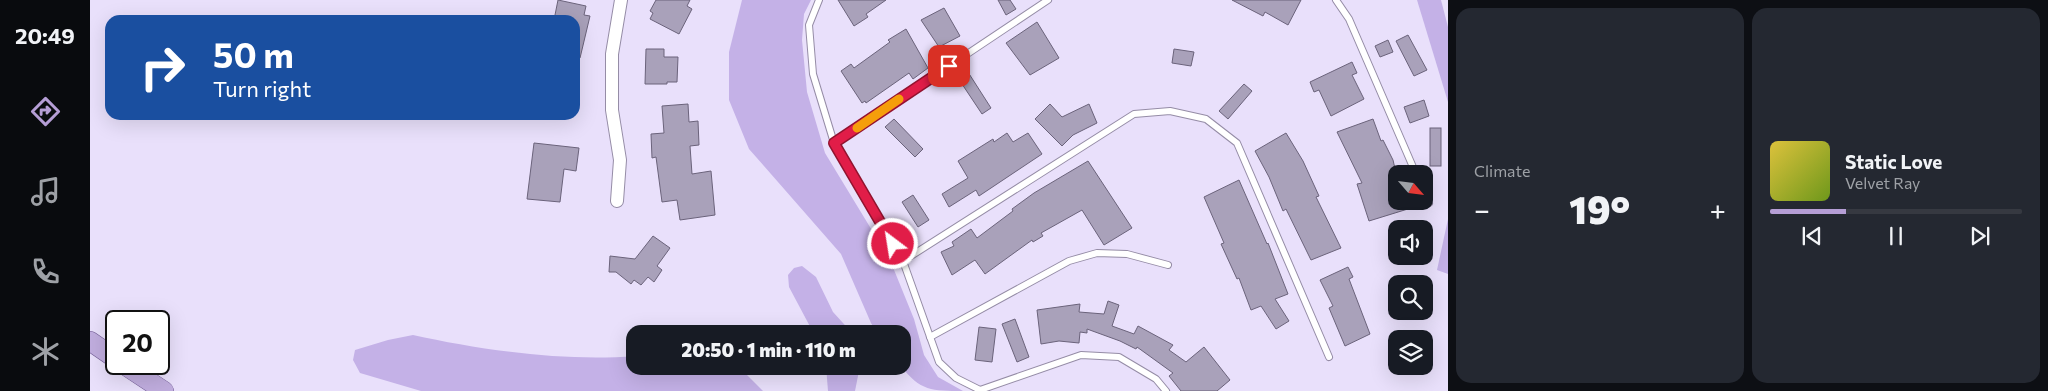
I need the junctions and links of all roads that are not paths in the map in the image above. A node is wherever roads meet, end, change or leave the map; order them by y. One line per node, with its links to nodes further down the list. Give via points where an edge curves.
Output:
1 (621, 0): 7 (street, via 612,54 612,110 620,160)
2 (819, 0): 5 (lane, via 809,25 813,74)
3 (1048, 0): 5 (lane)
4 (1336, 0): 6 (lane, via 1349,19)
5 (834, 143): 8 (lane)
6 (1412, 165)
7 (617, 201)
8 (903, 261): 10 (lane); 13 (lane, via 1134,114 1170,111 1206,119 1237,143)
9 (1168, 265): 10 (lane, via 1127,254 1097,253 1069,260)
10 (930, 337): 16 (lane, via 939,362 956,378)
11 (90, 341): 12 (main road)
12 (105, 351)
13 (1329, 357)
14 (140, 375): 15 (main road)
15 (164, 391)
16 (981, 391): 17 (lane, via 1081,355 1120,357 1156,379)
17 (1166, 391)

